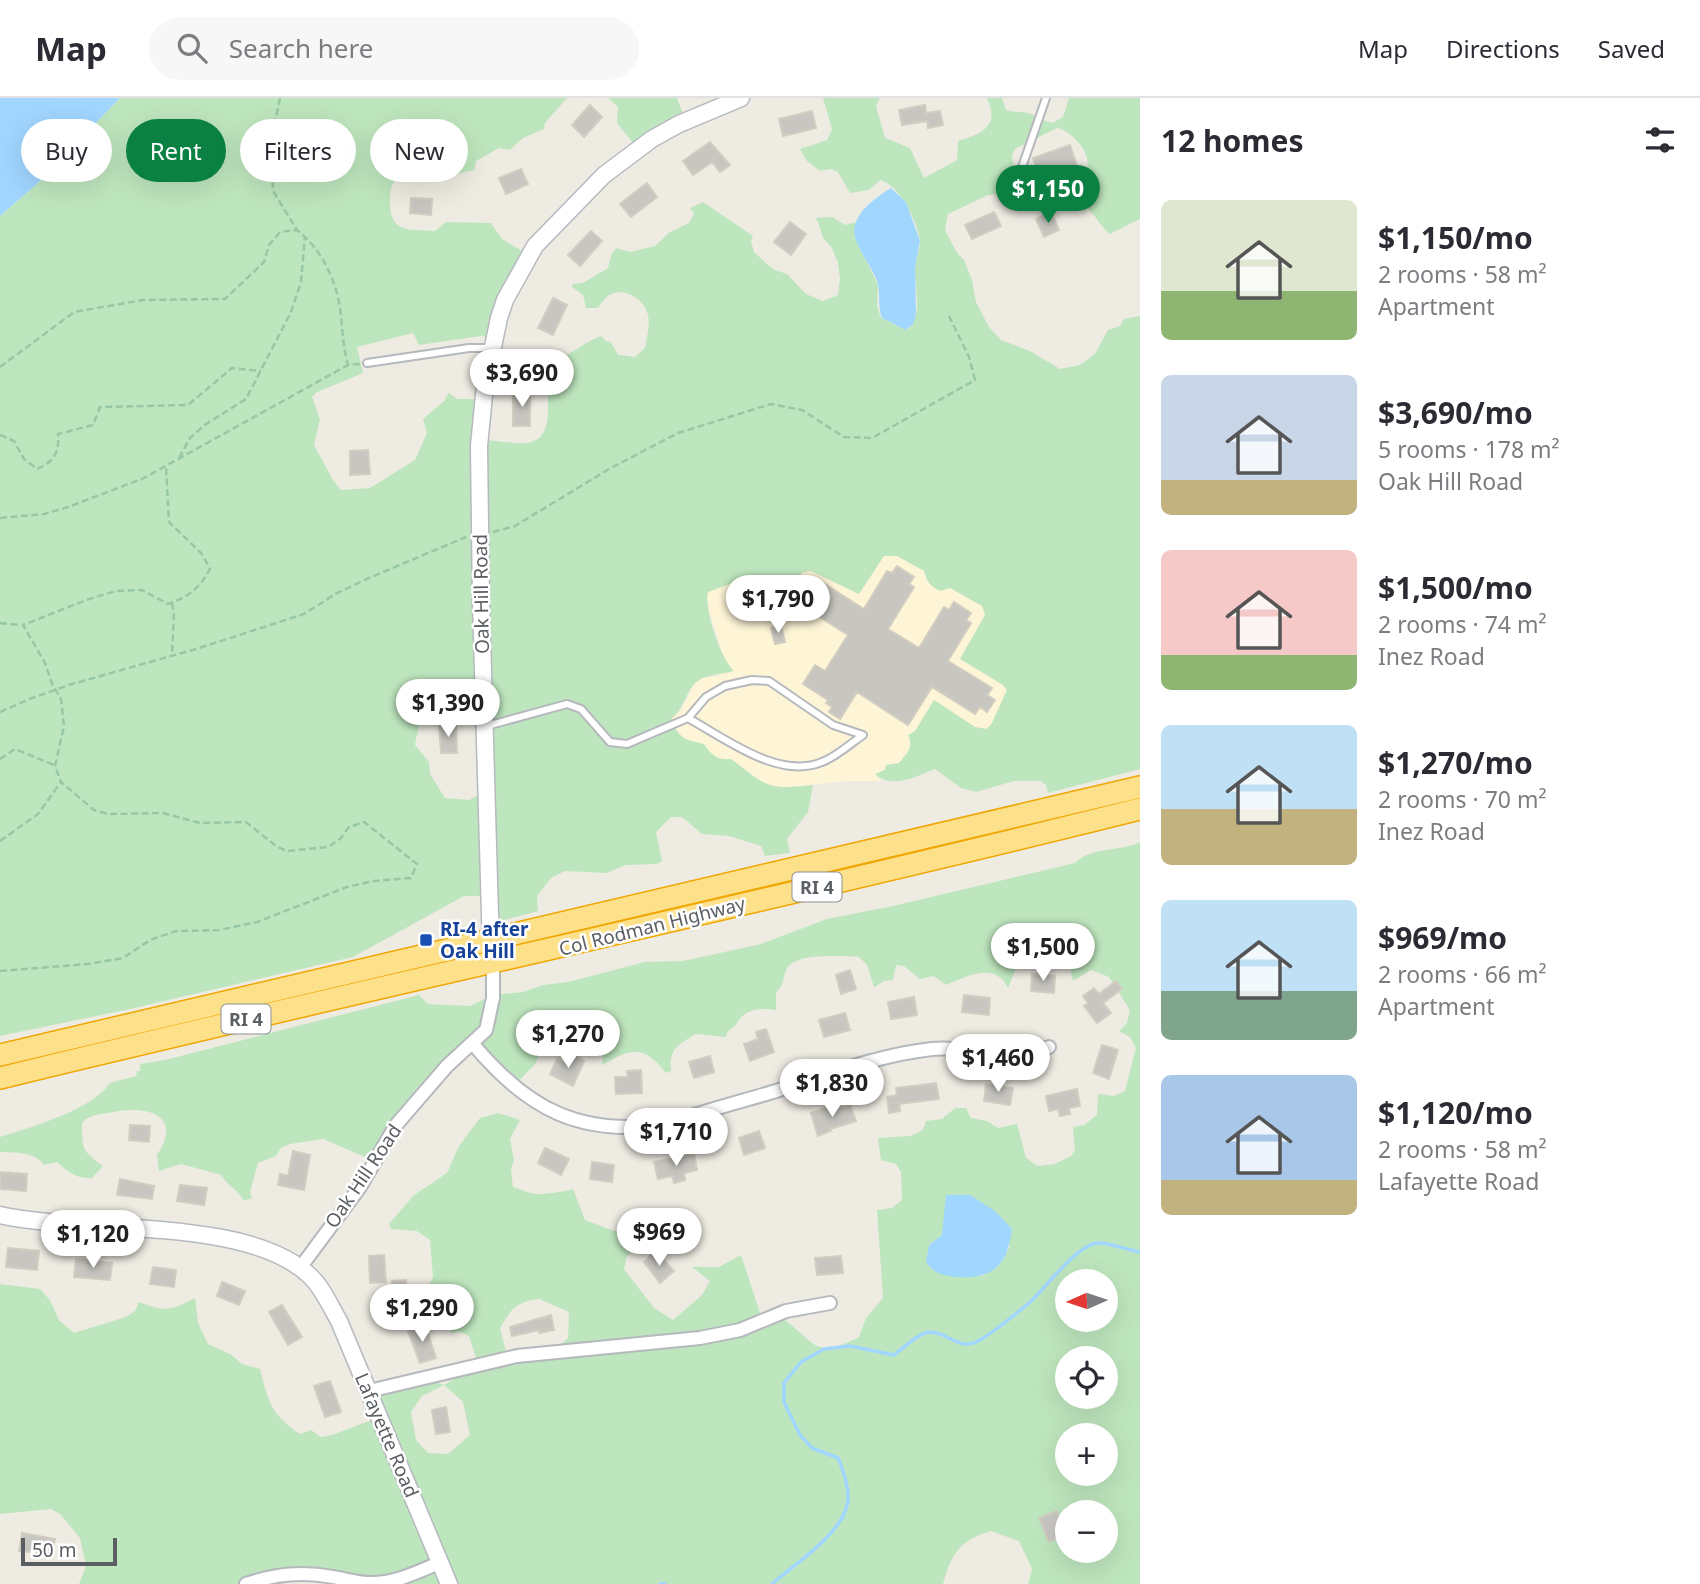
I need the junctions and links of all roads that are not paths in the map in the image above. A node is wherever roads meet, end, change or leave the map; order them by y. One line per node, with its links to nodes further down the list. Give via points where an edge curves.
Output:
1 (741, 98): 4 (street, Oak Hill Road, via 652,139 576,202 535,246 521,269 505,300)
2 (1046, 98): 3 (lane, via 1022,167)
3 (1022, 205)
4 (492, 348): 5 (lane); 7 (street, Oak Hill Road, via 479,446)
5 (367, 363)
6 (688, 718): 6 (lane, via 768,762 789,768 822,762 863,735 833,725 769,681 724,686 706,697); 7 (lane, via 626,744 610,742 581,709 567,704)
7 (485, 726): 10 (street, Oak Hill Road)
8 (1140, 788): 10 (highway, Col Rodman Highway / RI 4)
9 (1140, 809): 11 (highway, Col Rodman Highway / RI 4)
10 (489, 941): 11 (street, Oak Hill Road); 14 (highway, Col Rodman Highway / RI 4)
11 (493, 963): 12 (street, Oak Hill Road, via 491,1015 486,1030); 15 (highway, Col Rodman Highway / RI 4)
12 (473, 1044): 13 (street, via 507,1082 545,1107 593,1125 644,1128 845,1068 934,1048 1023,1052); 17 (street, Oak Hill Road, via 447,1066 396,1125 360,1187)
13 (1049, 1047)
14 (0, 1055)
15 (0, 1078)
16 (0, 1215): 17 (street, Lafayette Road, via 229,1239 275,1253)
17 (300, 1268): 19 (street, Lafayette Road, via 322,1290)
18 (830, 1303): 19 (street, via 786,1311 740,1330 700,1338 517,1356)
19 (369, 1391): 20 (street, Lafayette Road)
20 (439, 1563): 21 (street, via 385,1582 305,1573 279,1574); 22 (street, Lafayette Road)
21 (246, 1584)
22 (449, 1584)

